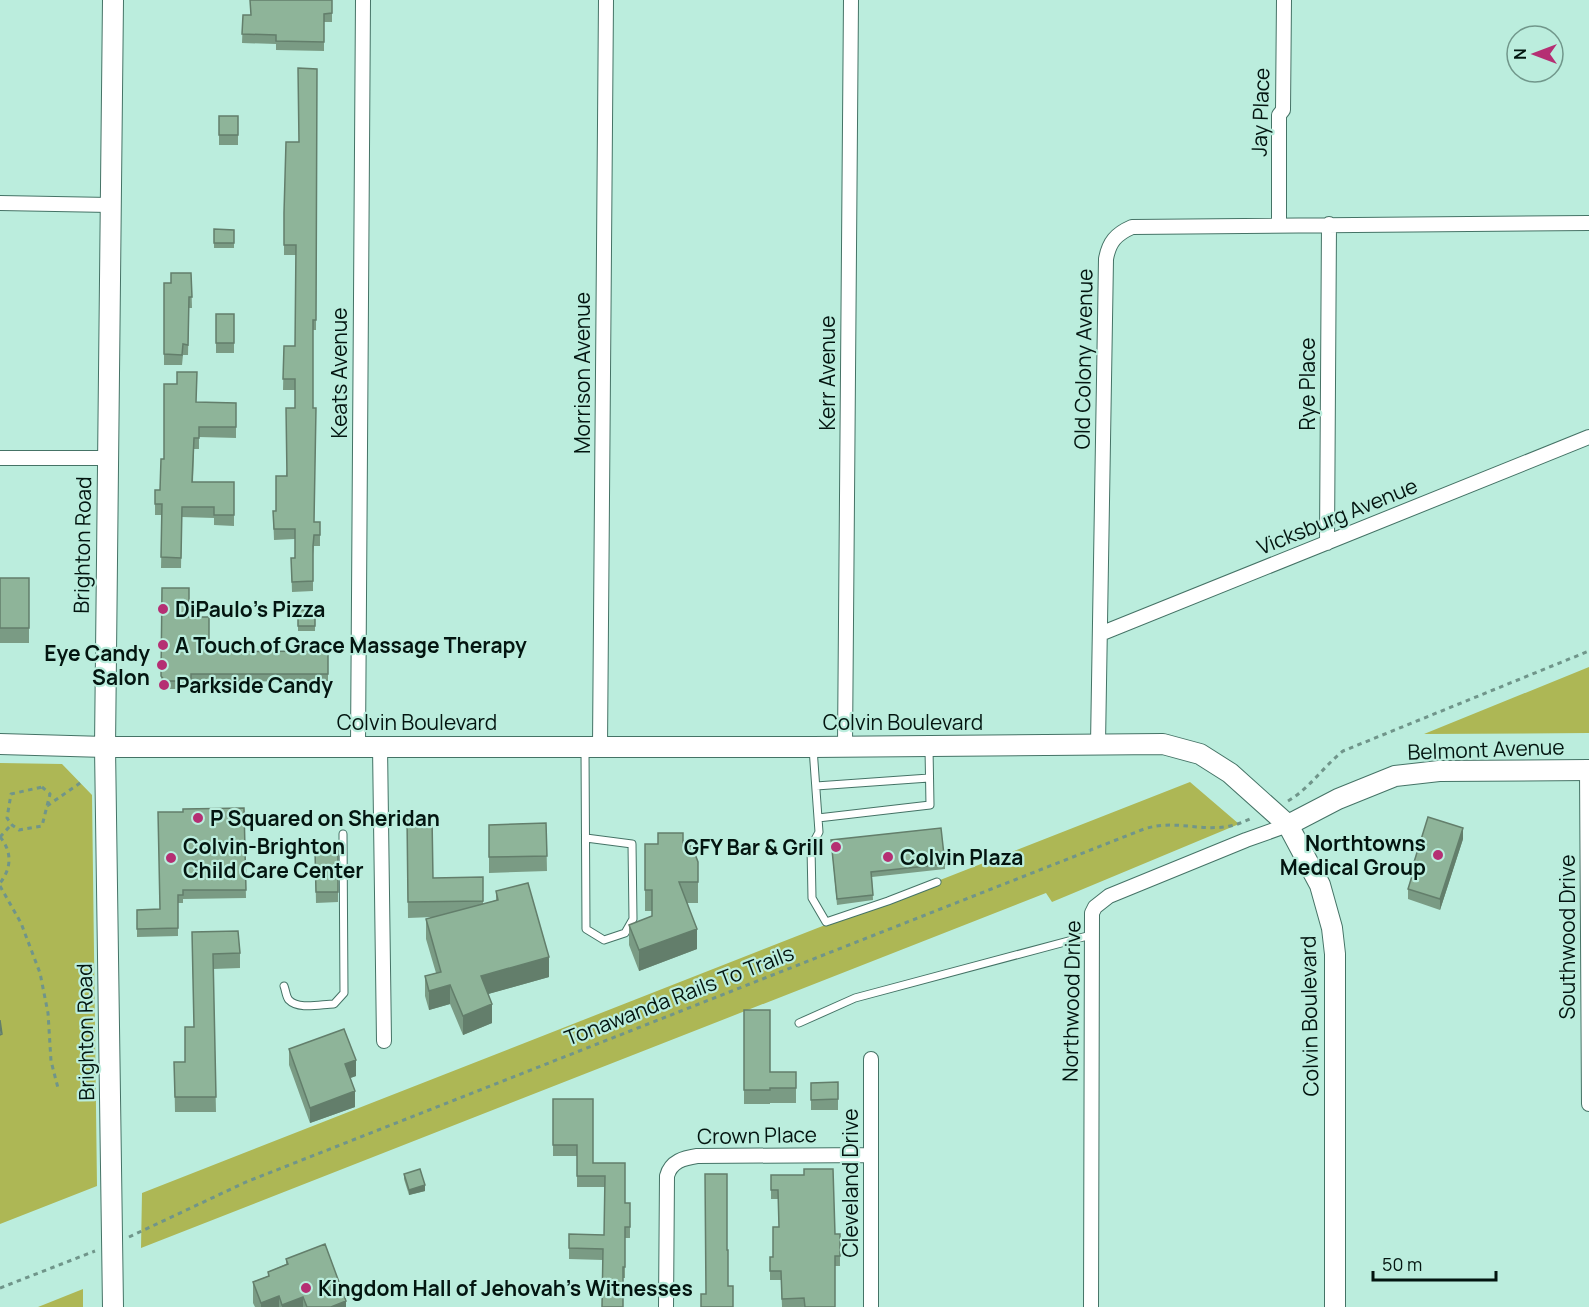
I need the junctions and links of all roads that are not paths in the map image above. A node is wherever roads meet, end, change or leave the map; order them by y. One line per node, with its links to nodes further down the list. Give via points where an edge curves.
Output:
1 (113, 0): 7 (street, Brighton Road)
2 (363, 0): 18 (street, Keats Avenue)
3 (606, 0): 20 (street, Morrison Avenue)
4 (851, 0): 21 (street, Kerr Avenue)
5 (1284, 0): 9 (street, Jay Place)
6 (0, 203): 7 (street)
7 (110, 205): 13 (street, Brighton Road)
8 (1589, 223): 10 (street, Old Colony Avenue)
9 (1279, 225): 10 (street, Old Colony Avenue); 15 (street, Old Colony Avenue, via 1132,228 1121,232 1108,248)
10 (1329, 225): 14 (street, Rye Place)
11 (1589, 437): 14 (street, Vicksburg Avenue)
12 (0, 458): 13 (street)
13 (107, 458): 23 (street, Brighton Road)
14 (1327, 543): 15 (street, Vicksburg Avenue)
15 (1100, 634): 17 (street, Old Colony Avenue)
16 (0, 744): 23 (street, Colvin Boulevard)
17 (1098, 744): 22 (street, Colvin Boulevard); 29 (street, Colvin Boulevard, via 1163,744 1200,753 1230,773)
18 (358, 746): 19 (street, Colvin Boulevard); 23 (street, Colvin Boulevard)
19 (380, 746): 20 (street, Colvin Boulevard); 36 (street)
20 (593, 746): 24 (street, Colvin Boulevard); 31 (lane)
21 (845, 746): 22 (street, Colvin Boulevard); 24 (street, Colvin Boulevard)
22 (928, 746): 26 (lane)
23 (105, 747): 40 (street, Brighton Road)
24 (813, 747): 27 (lane)
25 (1588, 770): 29 (street, Belmont Avenue, via 1439,771 1395,776 1357,790); 38 (street, Southwood Drive)
26 (929, 778): 27 (lane); 28 (lane, via 930,805)
27 (816, 786): 28 (lane)
28 (818, 818): 32 (lane, via 819,832 811,847 812,898 826,922)
29 (1288, 825): 33 (street, Northwood Drive, via 1109,896 1092,913); 44 (street, Colvin Boulevard, via 1320,885 1335,954)
30 (343, 834): 34 (lane, via 344,993 334,1004 302,1005 288,999)
31 (586, 838): 31 (lane, via 586,929 604,940 625,933 633,919 632,844)
32 (937, 882)
33 (1091, 935): 35 (lane, via 855,998); 43 (street, Northwood Drive)
34 (285, 986)
35 (799, 1023)
36 (384, 1041)
37 (871, 1059): 39 (street, Cleveland Drive)
38 (1589, 1104)
39 (871, 1155): 41 (street, Crown Place, via 697,1156 675,1163 669,1170 666,1190); 42 (street, Cleveland Drive)
40 (113, 1307)
41 (666, 1307)
42 (871, 1307)
43 (1091, 1307)
44 (1335, 1307)

